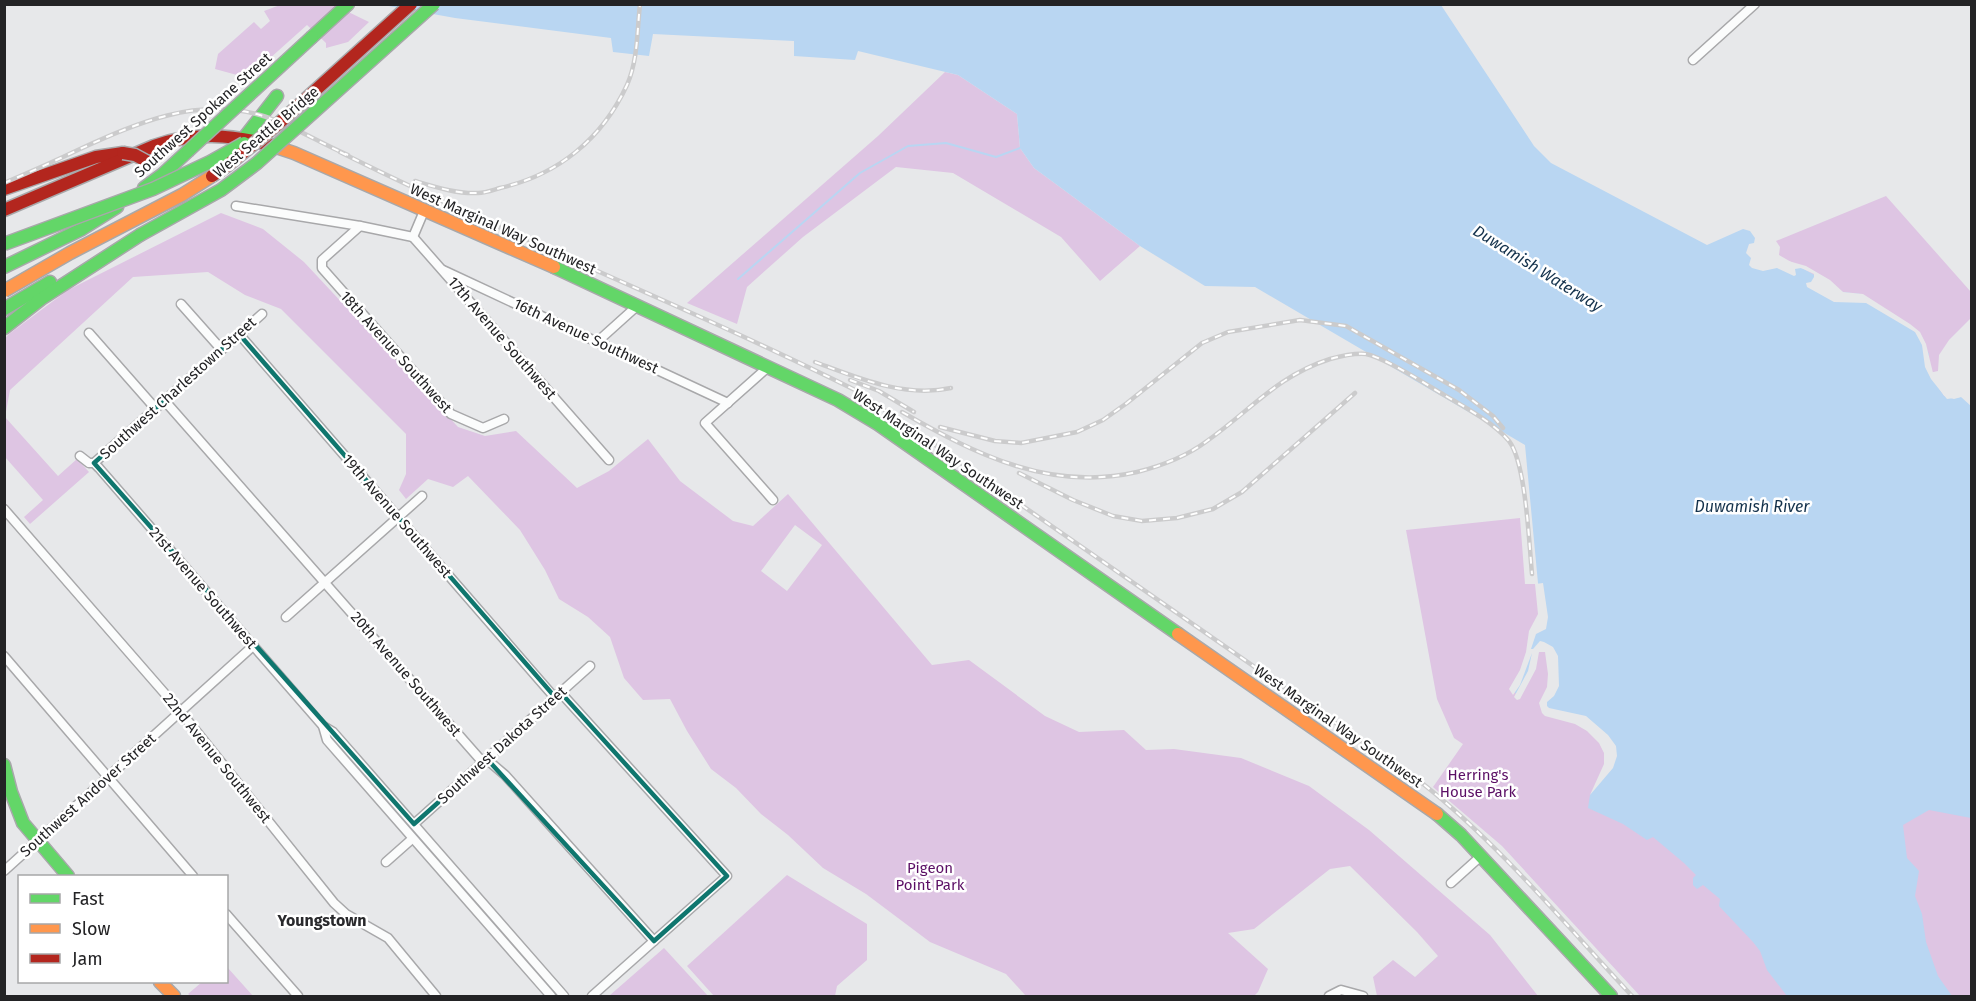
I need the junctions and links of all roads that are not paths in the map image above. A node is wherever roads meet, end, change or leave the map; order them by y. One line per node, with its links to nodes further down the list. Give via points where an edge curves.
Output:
1 (348, 4): 9 (main road, Southwest Spokane Street, bridge)
2 (411, 4): 7 (main road, West Seattle Bridge, bridge)
3 (434, 4): 15 (main road, West Seattle Bridge, bridge, via 257,163 221,190)
4 (1755, 4): 5 (street)
5 (1694, 60)
6 (277, 96): 8 (main road)
7 (278, 124): 17 (main road, bridge, via 153,189); 22 (main road, West Seattle Bridge, bridge, via 201,183)
8 (244, 138): 12 (main road, West Marginal Way Southwest, via 199,135 173,139); 13 (main road, West Marginal Way Southwest, via 294,153)
9 (163, 174): 10 (main road, bridge, via 135,155 123,153 96,156); 19 (main road, Southwest Spokane Street, via 82,229)
10 (4, 189)
11 (236, 206): 14 (street)
12 (4, 210)
13 (424, 211): 16 (street); 24 (main road, West Marginal Way Southwest)
14 (360, 226): 16 (street); 36 (street, 18th Avenue Southwest, via 322,260 322,268 451,414 483,428)
15 (141, 235): 25 (main road, West Seattle Bridge); 27 (main road, via 41,299)
16 (413, 237): 21 (street, 17th Avenue Southwest)
17 (4, 244)
18 (4, 257): 19 (main road)
19 (24, 259): 20 (main road, Southwest Spokane Street)
20 (4, 267)
21 (443, 270): 30 (street, 16th Avenue Southwest); 38 (street, 17th Avenue Southwest)
22 (4, 291)
23 (181, 304): 31 (street)
24 (637, 306): 30 (street); 32 (main road, West Marginal Way Southwest)
25 (4, 309)
26 (262, 314): 29 (street, Southwest Charlestown Street)
27 (4, 328)
28 (89, 333): 35 (street)
29 (239, 334): 31 (street, Southwest Charlestown Street); 43 (street, 19th Avenue Southwest)
30 (597, 342): 34 (street, 16th Avenue Southwest)
31 (221, 349): 33 (street, Southwest Charlestown Street)
32 (768, 367): 34 (street); 58 (main road, West Marginal Way Southwest, via 878,424 1420,801)
33 (164, 400): 35 (street, Southwest Charlestown Street); 44 (street, 20th Avenue Southwest)
34 (728, 403): 41 (street, via 705,423)
35 (155, 408): 39 (street, Southwest Charlestown Street)
36 (504, 419)
37 (80, 456): 39 (street, 21st Avenue Southwest)
38 (609, 460)
39 (94, 463): 46 (street, 21st Avenue Southwest)
40 (422, 496): 43 (street)
41 (773, 500)
42 (4, 509): 50 (street, 22nd Avenue Southwest)
43 (399, 518): 44 (street); 49 (street, 19th Avenue Southwest)
44 (326, 582): 45 (street); 52 (street, 20th Avenue Southwest)
45 (286, 617)
46 (253, 646): 50 (street, Southwest Andover Street); 51 (street, 21st Avenue Southwest)
47 (4, 656): 54 (street)
48 (590, 666): 49 (street, Southwest Dakota Street)
49 (558, 695): 52 (street, Southwest Dakota Street); 65 (street, 19th Avenue Southwest, via 727,876)
50 (180, 711): 54 (street, Southwest Andover Street); 69 (street, 22nd Avenue Southwest, via 334,903 388,938)
51 (322, 726): 55 (street, 21st Avenue Southwest, via 333,732); 56 (street, 21st Avenue Southwest, via 327,740)
52 (485, 761): 55 (street, Southwest Dakota Street); 65 (street, 20th Avenue Southwest, via 505,776)
53 (4, 765): 57 (main road, via 23,823)
54 (108, 777): 57 (street, Southwest Andover Street); 62 (street)
55 (414, 824): 71 (street, 21st Avenue Southwest)
56 (412, 839): 59 (street); 70 (street, 21st Avenue Southwest)
57 (37, 841): 60 (street, Southwest Andover Street); 61 (main road)
58 (1481, 856): 63 (street); 75 (main road, West Marginal Way Southwest)
59 (386, 862)
60 (4, 871)
61 (67, 875)
62 (192, 875)
63 (1450, 883)
64 (228, 917): 68 (street)
65 (654, 941): 72 (street)
66 (162, 983): 67 (main road)
67 (174, 996)
68 (298, 996)
69 (436, 996)
70 (551, 996)
71 (564, 996)
72 (592, 996)
73 (1329, 996): 74 (street, via 1341,990)
74 (1363, 996)
75 (1611, 996)

